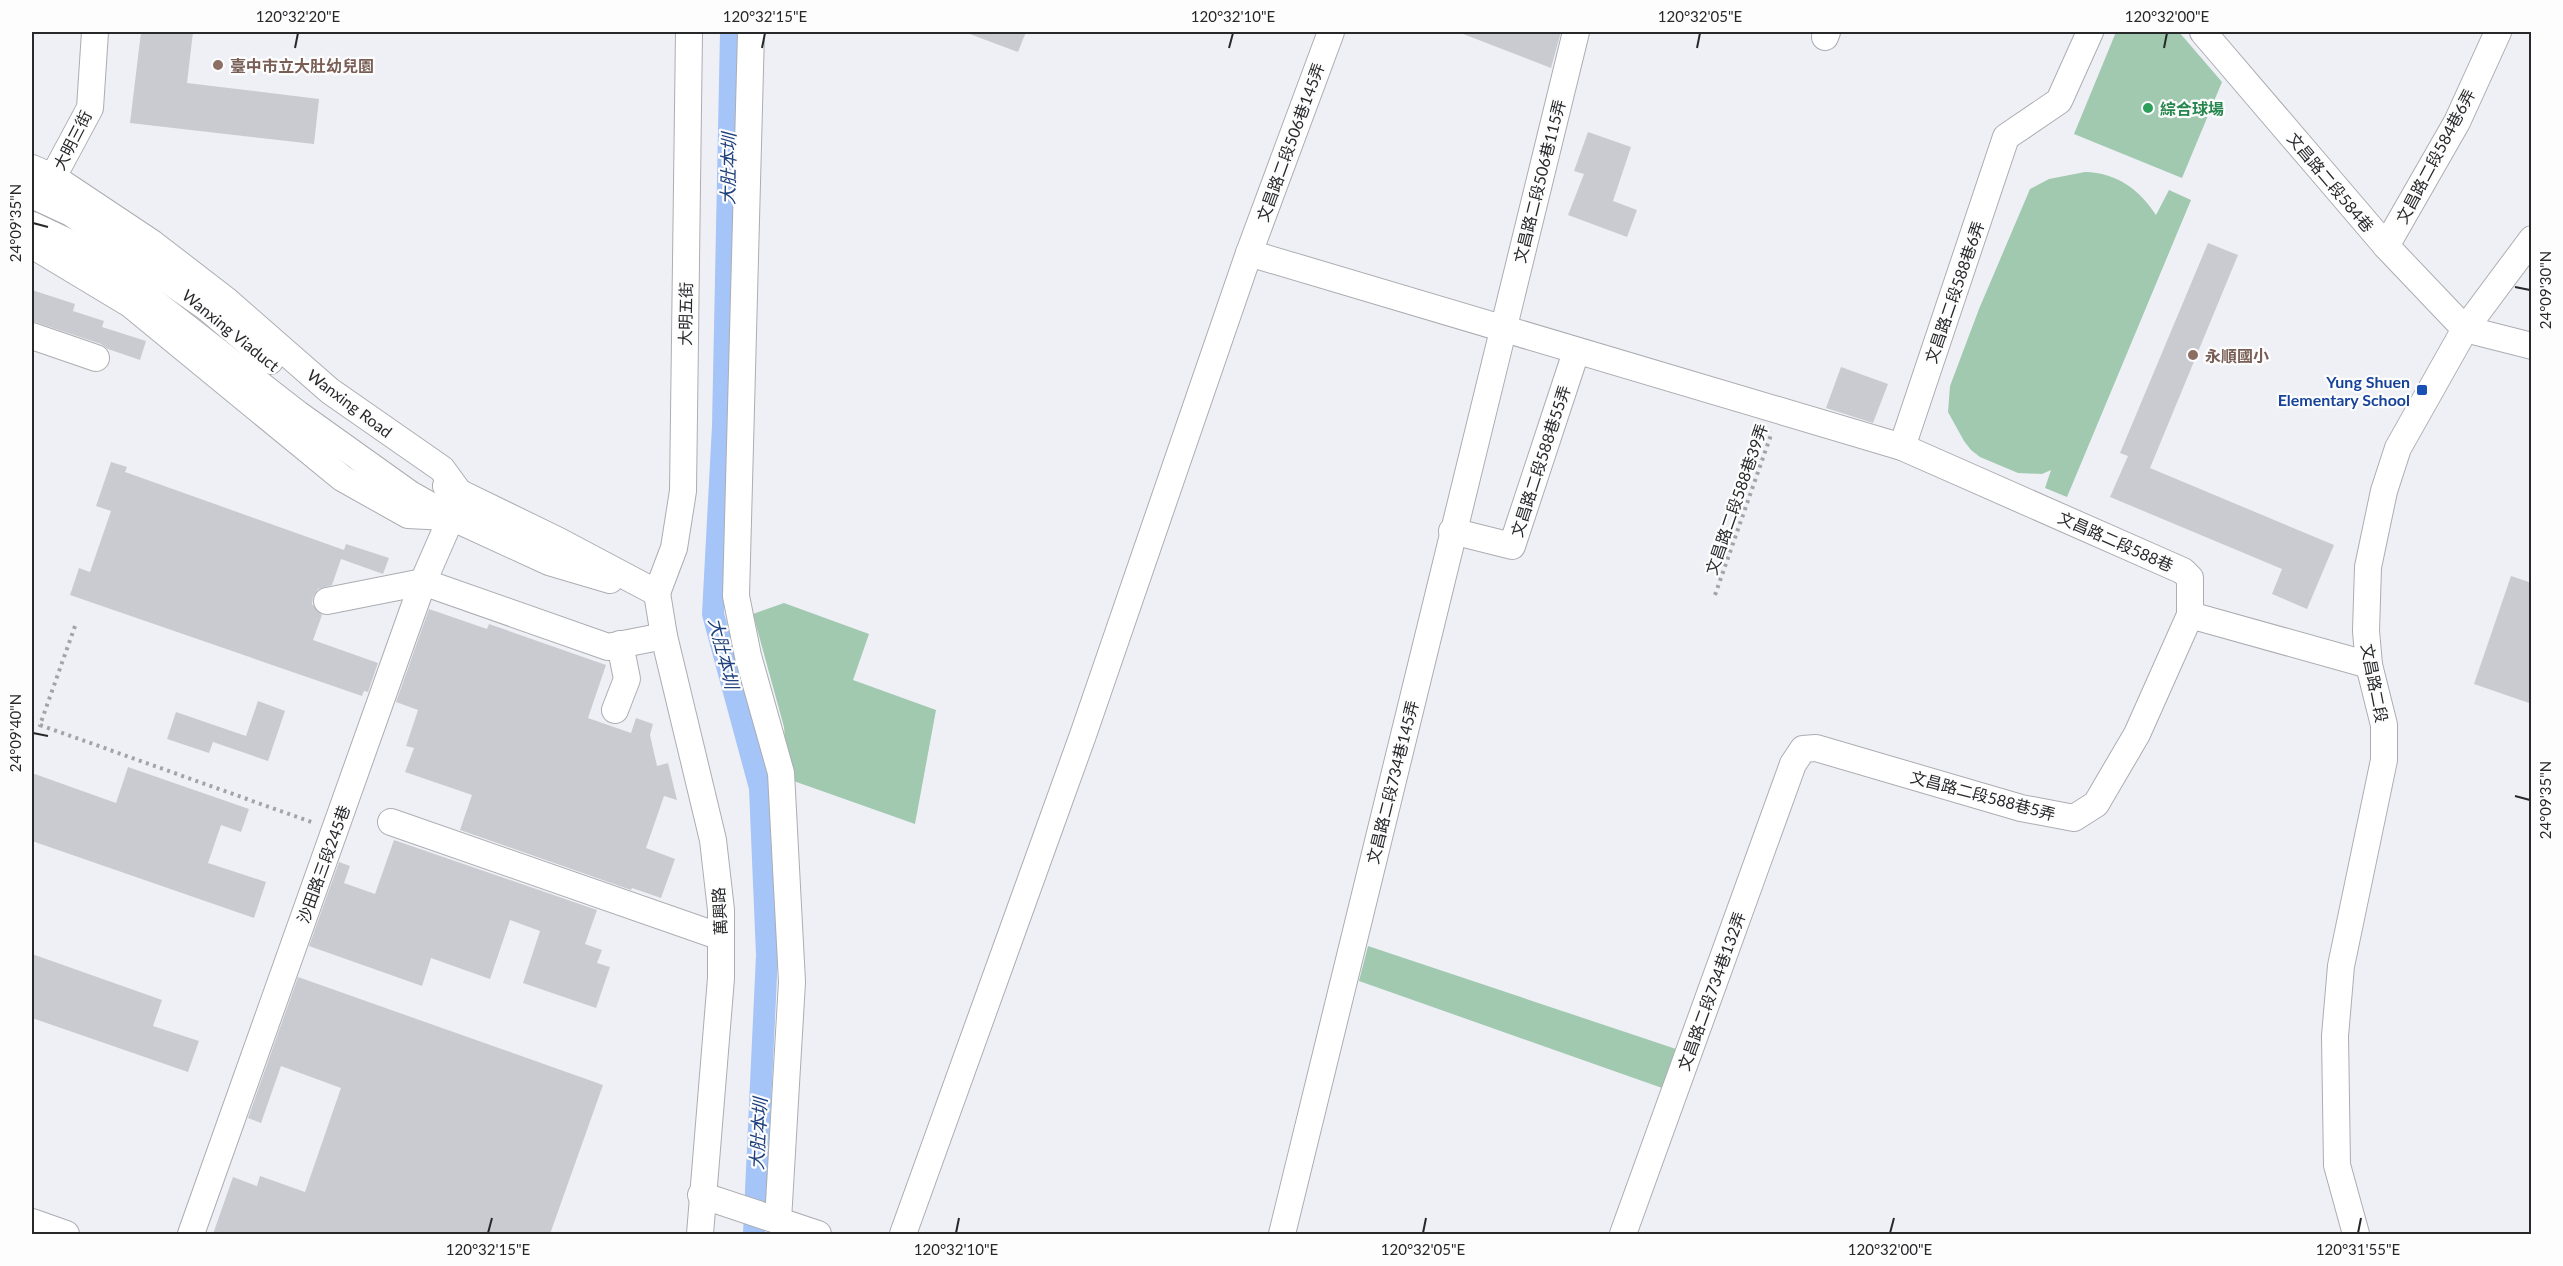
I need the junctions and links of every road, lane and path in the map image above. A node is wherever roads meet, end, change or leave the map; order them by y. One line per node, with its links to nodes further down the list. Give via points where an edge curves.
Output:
1 (95, 32): 9 (street, 大明三街, via 90,108)
2 (689, 32): 29 (street, 大明五街, via 683,491 674,548)
3 (751, 32): 43 (street, via 736,597 781,773 792,982)
4 (1331, 32): 15 (street, 文昌路二段506巷145弄)
5 (1576, 32): 17 (street, 文昌路二段506巷115弄)
6 (2090, 32): 23 (street, 文昌路二段588巷6弄, via 2059,101 2006,137)
7 (2203, 32): 14 (street, 文昌路二段584巷)
8 (2498, 32): 14 (street, 文昌路二段584巷6弄, via 2457,122)
9 (42, 172): 26 (street, Wanxing Road, via 152,243 226,300 330,391 442,469)
10 (32, 195): 24 (street, Wanxing Viaduct, via 71,213 206,307 329,412)
11 (32, 225): 25 (street, Wanxing Viaduct, via 114,271 298,414)
12 (2532, 239): 16 (street, 文昌路二段)
13 (32, 245): 26 (street, Wanxing Road, via 130,304 342,478 408,515)
14 (2386, 246): 16 (street, 文昌路二段584巷)
15 (1249, 254): 17 (street, 文昌路二段588巷); 49 (street, 文昌路二段506巷145弄, via 1083,735)
16 (2465, 329): 19 (street); 36 (street, 文昌路二段, via 2398,448 2384,491 2368,567)
17 (1502, 330): 20 (street, 文昌路二段588巷); 27 (street, 文昌路二段734巷145弄)
18 (32, 336): 21 (street)
19 (2532, 346)
20 (1576, 352): 22 (street, 文昌路二段588巷); 27 (street, 文昌路二段588巷55弄, via 1512,546)
21 (96, 358)
22 (1779, 411): 23 (street, 文昌路二段588巷); 30 (path, 文昌路二段588巷39弄)
23 (1902, 447): 32 (street, 文昌路二段588巷, via 2183,571 2190,578)
24 (426, 473): 26 (street, Wanxing Road)
25 (410, 494): 26 (street, Wanxing Road)
26 (456, 506): 28 (street, 沙田路三段245巷); 29 (street, Wanxing Road, via 559,541)
27 (1452, 531): 50 (street, 文昌路二段734巷145弄)
28 (423, 582): 31 (street); 35 (street, via 608,647); 40 (street, 沙田路三段245巷)
29 (657, 593): 34 (street, 萬興路)
30 (1715, 596)
31 (327, 601)
32 (2190, 615): 36 (street); 38 (street, 文昌路二段588巷5弄, via 2137,734 2096,804 2074,818 2021,808 1816,748)
33 (75, 626): 40 (path, via 40,725)
34 (664, 636): 35 (street); 41 (street, 萬興路, via 713,840)
35 (620, 644): 37 (street, via 627,679)
36 (2369, 665): 52 (street, 文昌路二段, via 2384,725 2384,760 2341,966 2334,1035 2337,1165)
37 (615, 710)
38 (1803, 749): 51 (street, 文昌路二段734巷132弄, via 1793,764)
39 (391, 822): 41 (street)
40 (335, 830): 46 (street, 沙田路三段245巷)
41 (721, 937): 42 (street, 萬興路, via 721,978)
42 (702, 1195): 43 (street); 47 (street, 萬興路)
43 (778, 1220): 48 (street)
44 (32, 1222): 45 (street)
45 (66, 1234)
46 (191, 1234)
47 (700, 1234)
48 (818, 1234)
49 (903, 1234)
50 (1282, 1234)
51 (1623, 1234)
52 (2356, 1234)

